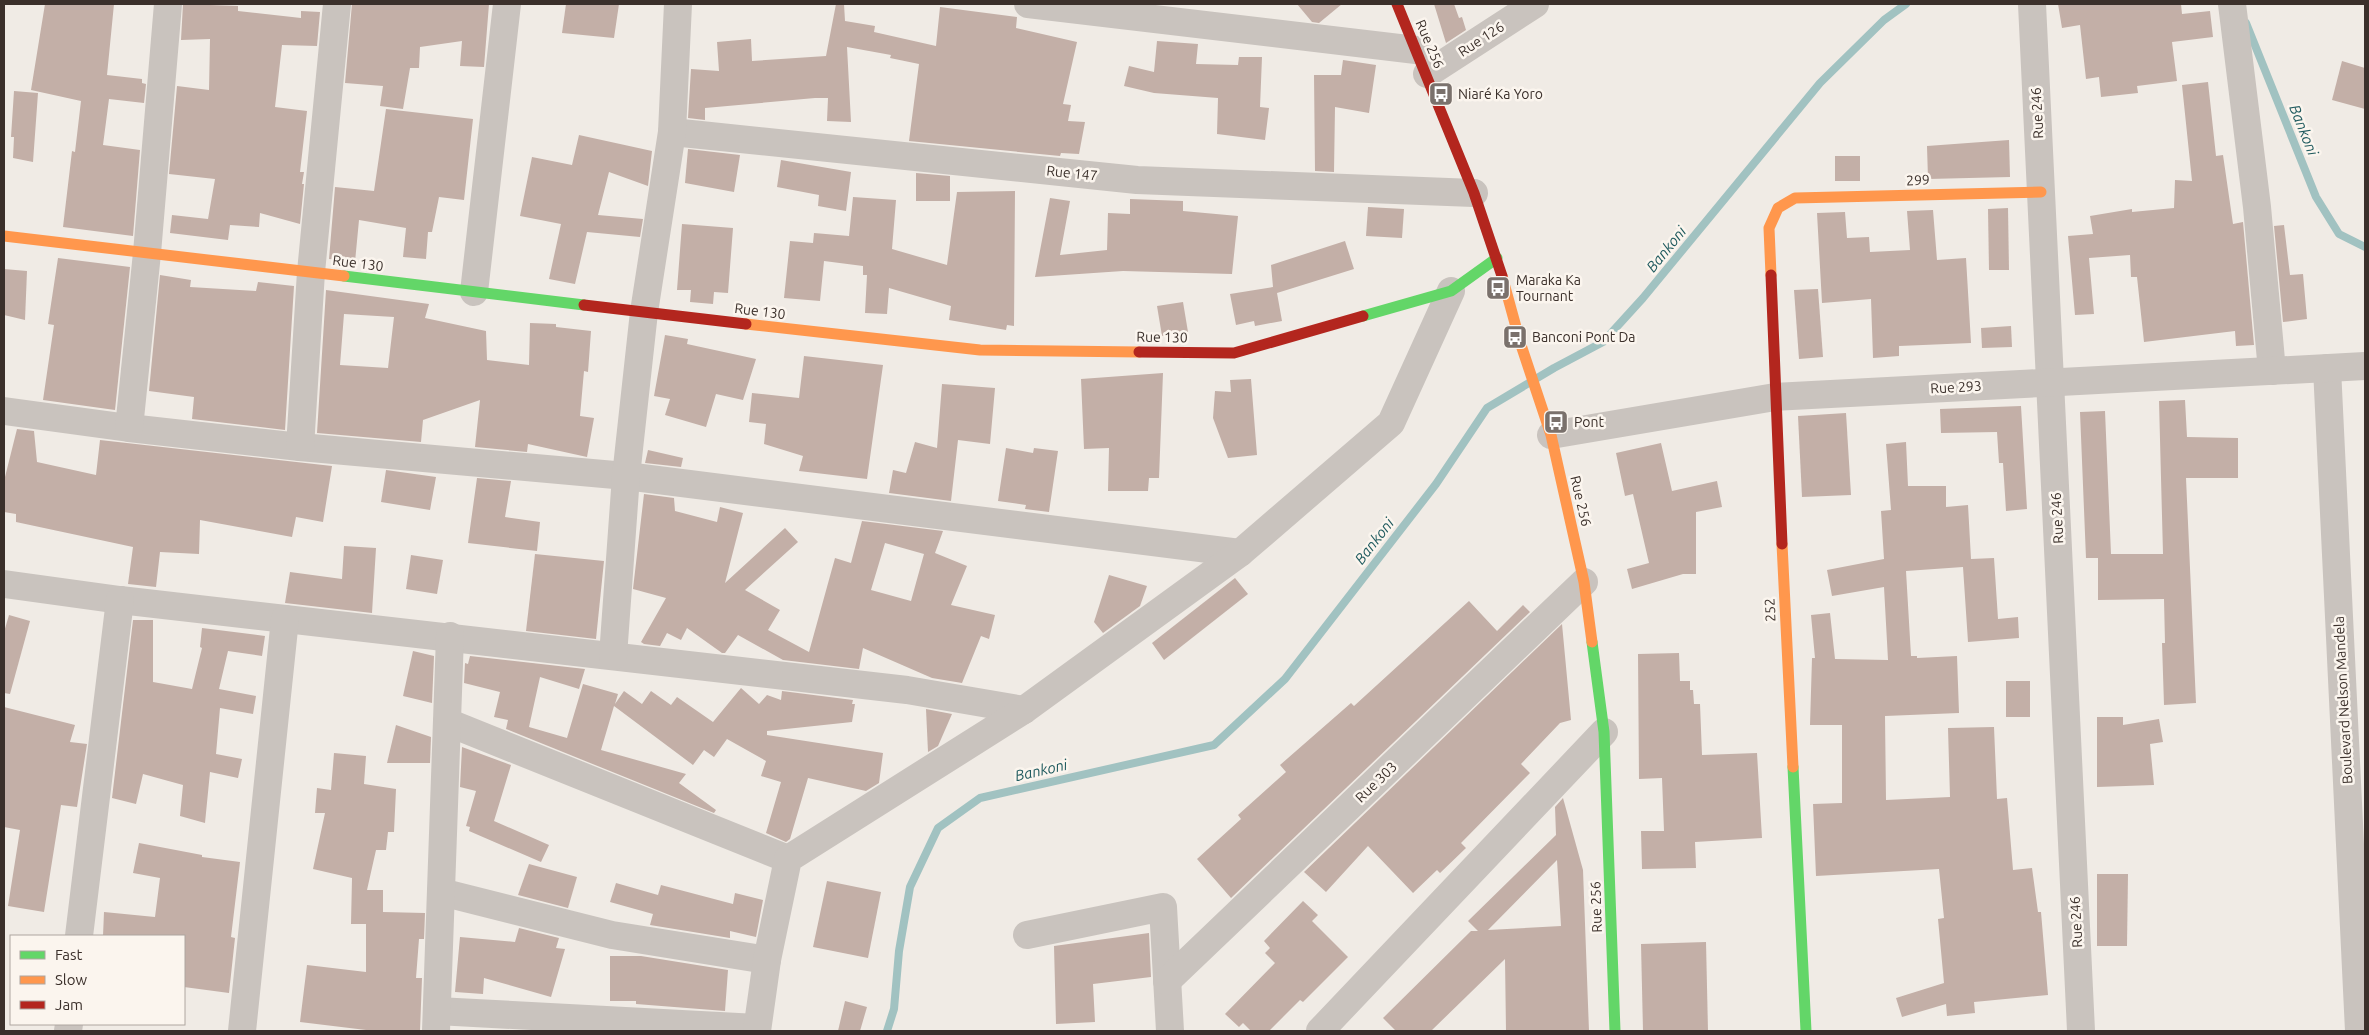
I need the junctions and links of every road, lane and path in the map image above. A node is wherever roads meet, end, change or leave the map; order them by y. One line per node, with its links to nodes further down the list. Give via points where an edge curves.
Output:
1 (168, 4): 17 (street)
2 (337, 4): 19 (street)
3 (507, 4): 21 (street)
4 (678, 4): 12 (street)
5 (1028, 4): 10 (street)
6 (1397, 4): 11 (street, Rue 256)
7 (1536, 4): 11 (street, Rue 126)
8 (2032, 4): 13 (street, Rue 246)
9 (2232, 4): 25 (street, via 2257,207)
10 (1099, 8): 11 (street)
11 (1421, 62): 14 (street, Rue 256)
12 (672, 132): 14 (street, Rue 147, via 1138,180); 22 (street)
13 (2041, 192): 15 (street, 299); 26 (street, Rue 246)
14 (1474, 193): 18 (street, Rue 256)
15 (1795, 198): 27 (street, 252, via 1778,208 1769,228)
16 (4, 236): 17 (street, Rue 130)
17 (147, 253): 19 (street, Rue 130); 30 (street)
18 (1497, 258): 20 (street, Rue 130); 29 (street, Rue 256)
19 (311, 272): 21 (street, Rue 130); 31 (street)
20 (1451, 291): 22 (street, Rue 130, via 1234,353 980,350); 33 (street, via 1391,423)
21 (474, 292): 22 (street, Rue 130)
22 (644, 312): 32 (street)
23 (2365, 366): 24 (street, Rue 293)
24 (2327, 368): 25 (street, Rue 293); 57 (street, Boulevard Nelson Mandela)
25 (2272, 371): 26 (street, Rue 293)
26 (2050, 383): 27 (street, Rue 293); 56 (street, Rue 246)
27 (1775, 397): 29 (street, Rue 293); 55 (street, 252)
28 (4, 411): 30 (street)
29 (1546, 424): 34 (street, Rue 256)
30 (129, 428): 31 (street)
31 (300, 447): 32 (street)
32 (626, 476): 33 (street); 39 (street)
33 (1240, 553): 40 (street)
34 (1584, 582): 42 (street, Rue 256); 48 (street, Rue 303)
35 (4, 584): 36 (street)
36 (120, 600): 37 (street); 46 (street)
37 (285, 619): 38 (street); 51 (street)
38 (450, 636): 39 (street); 41 (street)
39 (613, 656): 40 (street, via 907,690)
40 (1024, 710): 43 (street)
41 (446, 722): 43 (street); 44 (street)
42 (1604, 732): 53 (street); 54 (street, Rue 256)
43 (788, 859): 47 (street)
44 (441, 892): 47 (street, via 612,935); 49 (street)
45 (1027, 934): 48 (street, via 1163,907)
46 (79, 935)
47 (767, 960): 50 (street)
48 (1167, 981): 52 (street)
49 (436, 1021): 50 (street)
50 (757, 1030)
51 (242, 1031)
52 (1170, 1031)
53 (1320, 1031)
54 (1615, 1031)
55 (1806, 1031)
56 (2081, 1031)
57 (2359, 1031)

